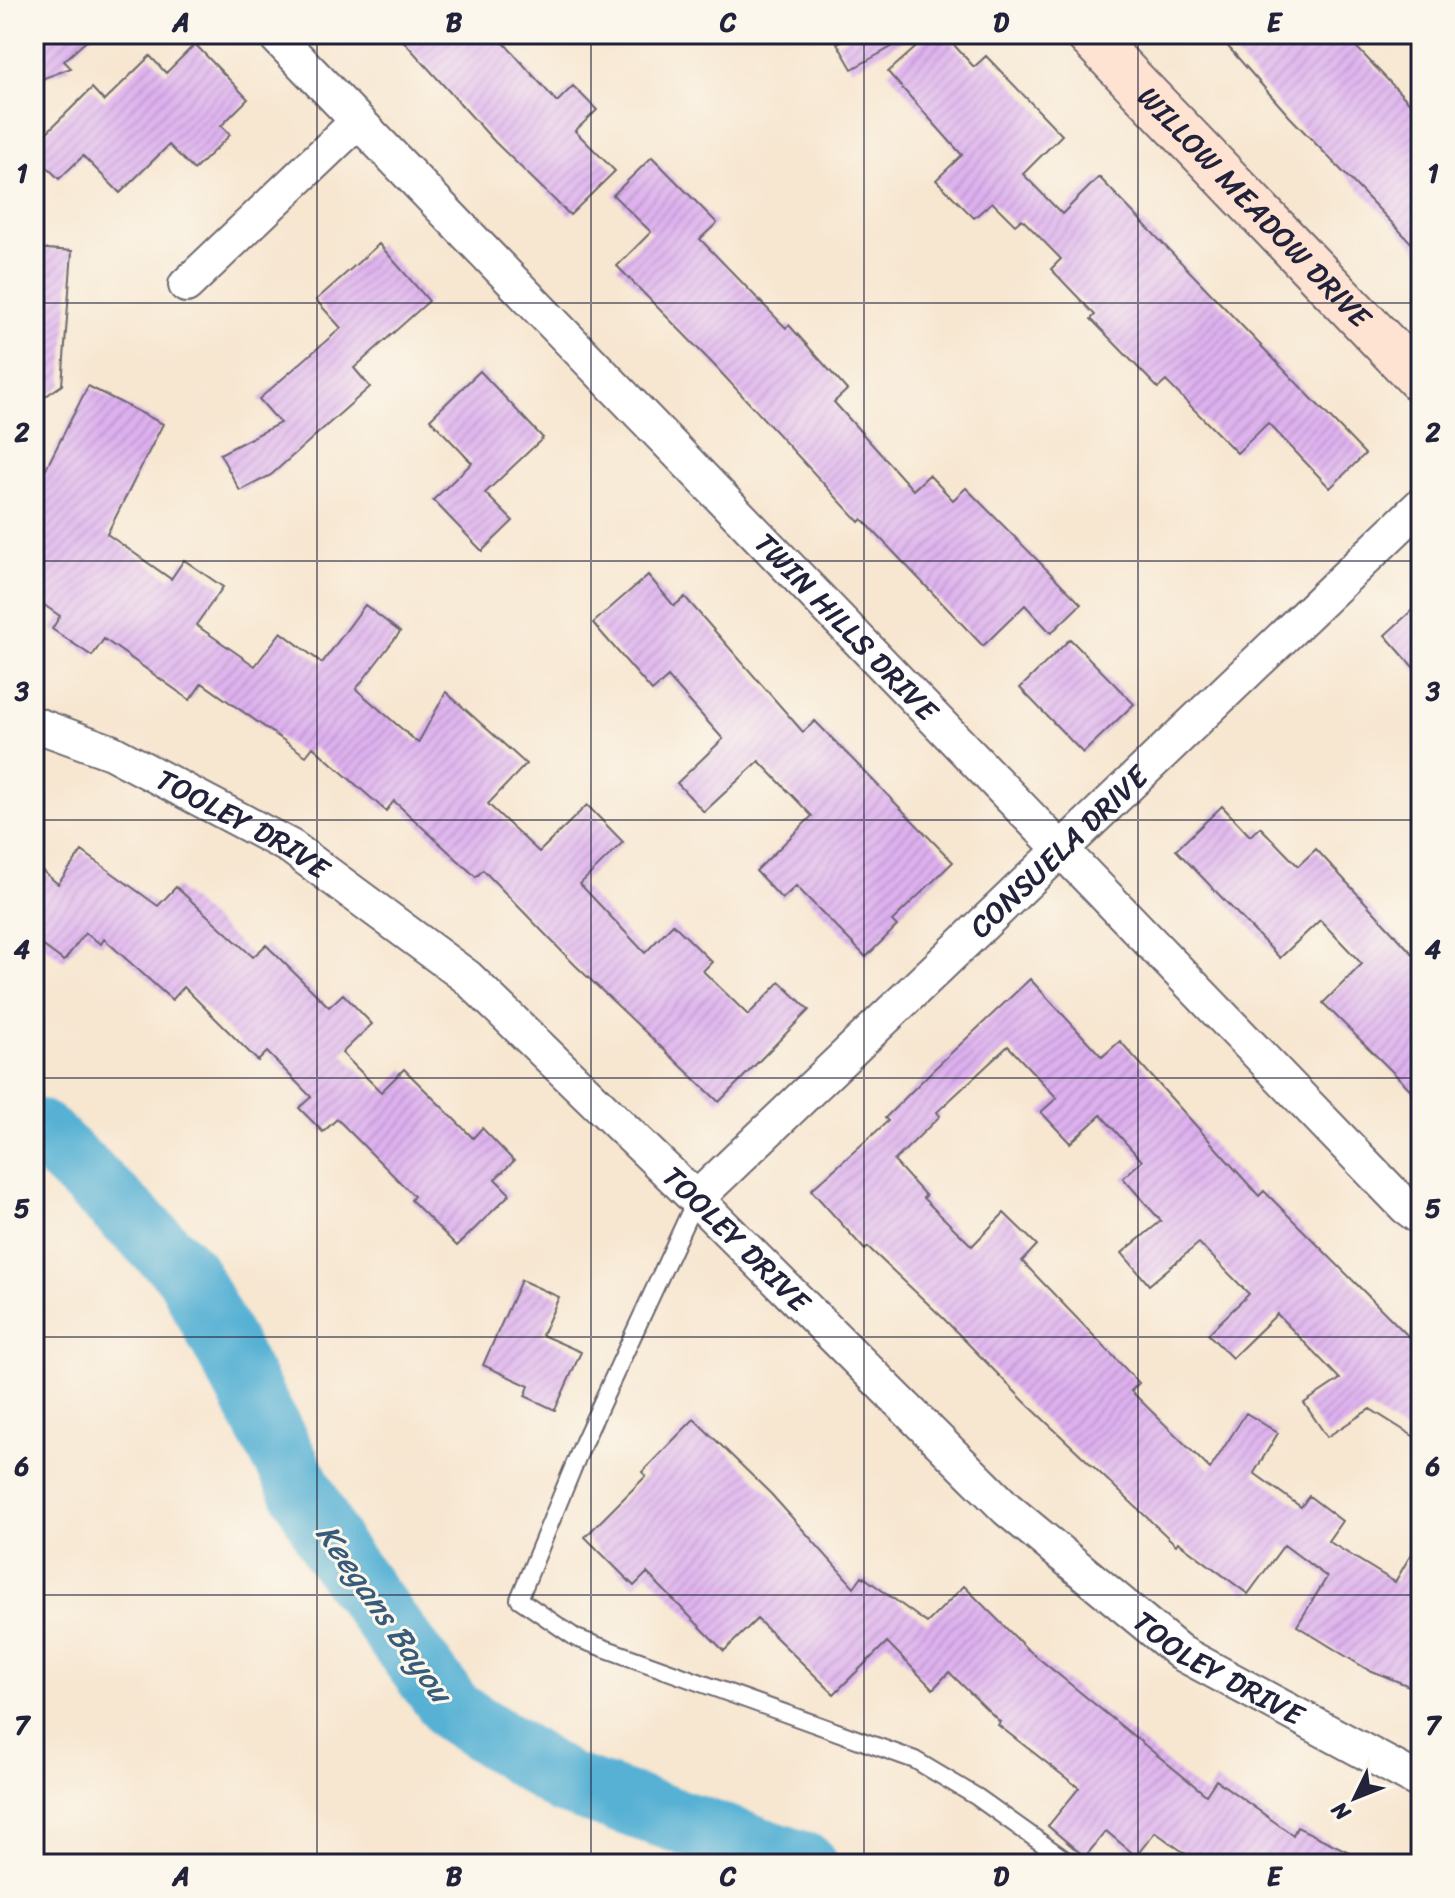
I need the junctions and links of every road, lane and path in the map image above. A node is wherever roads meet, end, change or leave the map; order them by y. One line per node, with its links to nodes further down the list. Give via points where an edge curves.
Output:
1 (274, 34): 3 (street, TWIN HILLS DRIVE)
2 (1088, 34): 5 (street, WILLOW MEADOW DRIVE)
3 (358, 121): 4 (street); 8 (street, TWIN HILLS DRIVE)
4 (186, 285)
5 (1421, 381)
6 (1421, 505): 8 (street, CONSUELA DRIVE)
7 (34, 724): 9 (street, TOOLEY DRIVE, via 111,752 291,847 467,977)
8 (1062, 849): 9 (street, CONSUELA DRIVE); 10 (street, TWIN HILLS DRIVE)
9 (696, 1199): 11 (street, TOOLEY DRIVE, via 1007,1509 1181,1653); 12 (lane, via 584,1441 519,1599 576,1638 915,1760)
10 (1421, 1218)
11 (1421, 1782)
12 (1071, 1864)

